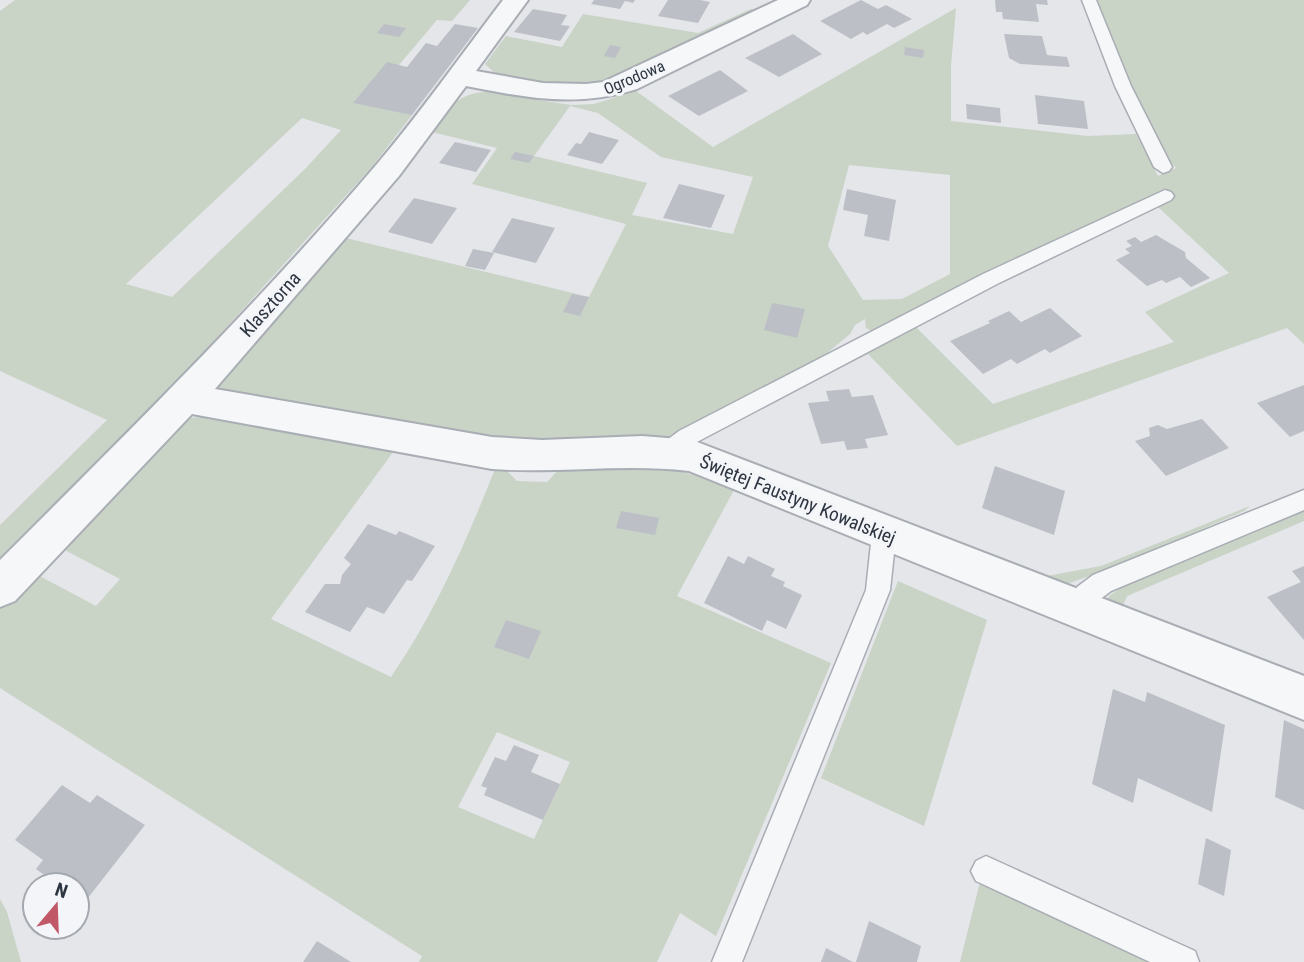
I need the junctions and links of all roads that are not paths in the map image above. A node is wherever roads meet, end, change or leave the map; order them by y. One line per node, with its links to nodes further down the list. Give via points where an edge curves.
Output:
1 (516, 0): 4 (street, Klasztorna)
2 (798, 0): 4 (street, Ogrodowa, via 598,93 562,93)
3 (1089, 0): 5 (lane, via 1123,86)
4 (458, 76): 7 (street, Klasztorna, via 389,169)
5 (1163, 167)
6 (1165, 197): 8 (lane, via 990,279 687,437)
7 (184, 398): 8 (street, Świętej Faustyny Kowalskiej, via 492,453); 11 (street, Klasztorna)
8 (667, 453): 10 (street, Świętej Faustyny Kowalskiej, via 706,461)
9 (1304, 500): 12 (lane, via 1102,583 1086,595)
10 (884, 534): 12 (street, Świętej Faustyny Kowalskiej); 15 (lane, via 878,590)
11 (0, 588)
12 (1078, 610): 13 (street, Świętej Faustyny Kowalskiej)
13 (1304, 698)
14 (986, 871): 16 (lane)
15 (727, 962)
16 (1184, 962)

